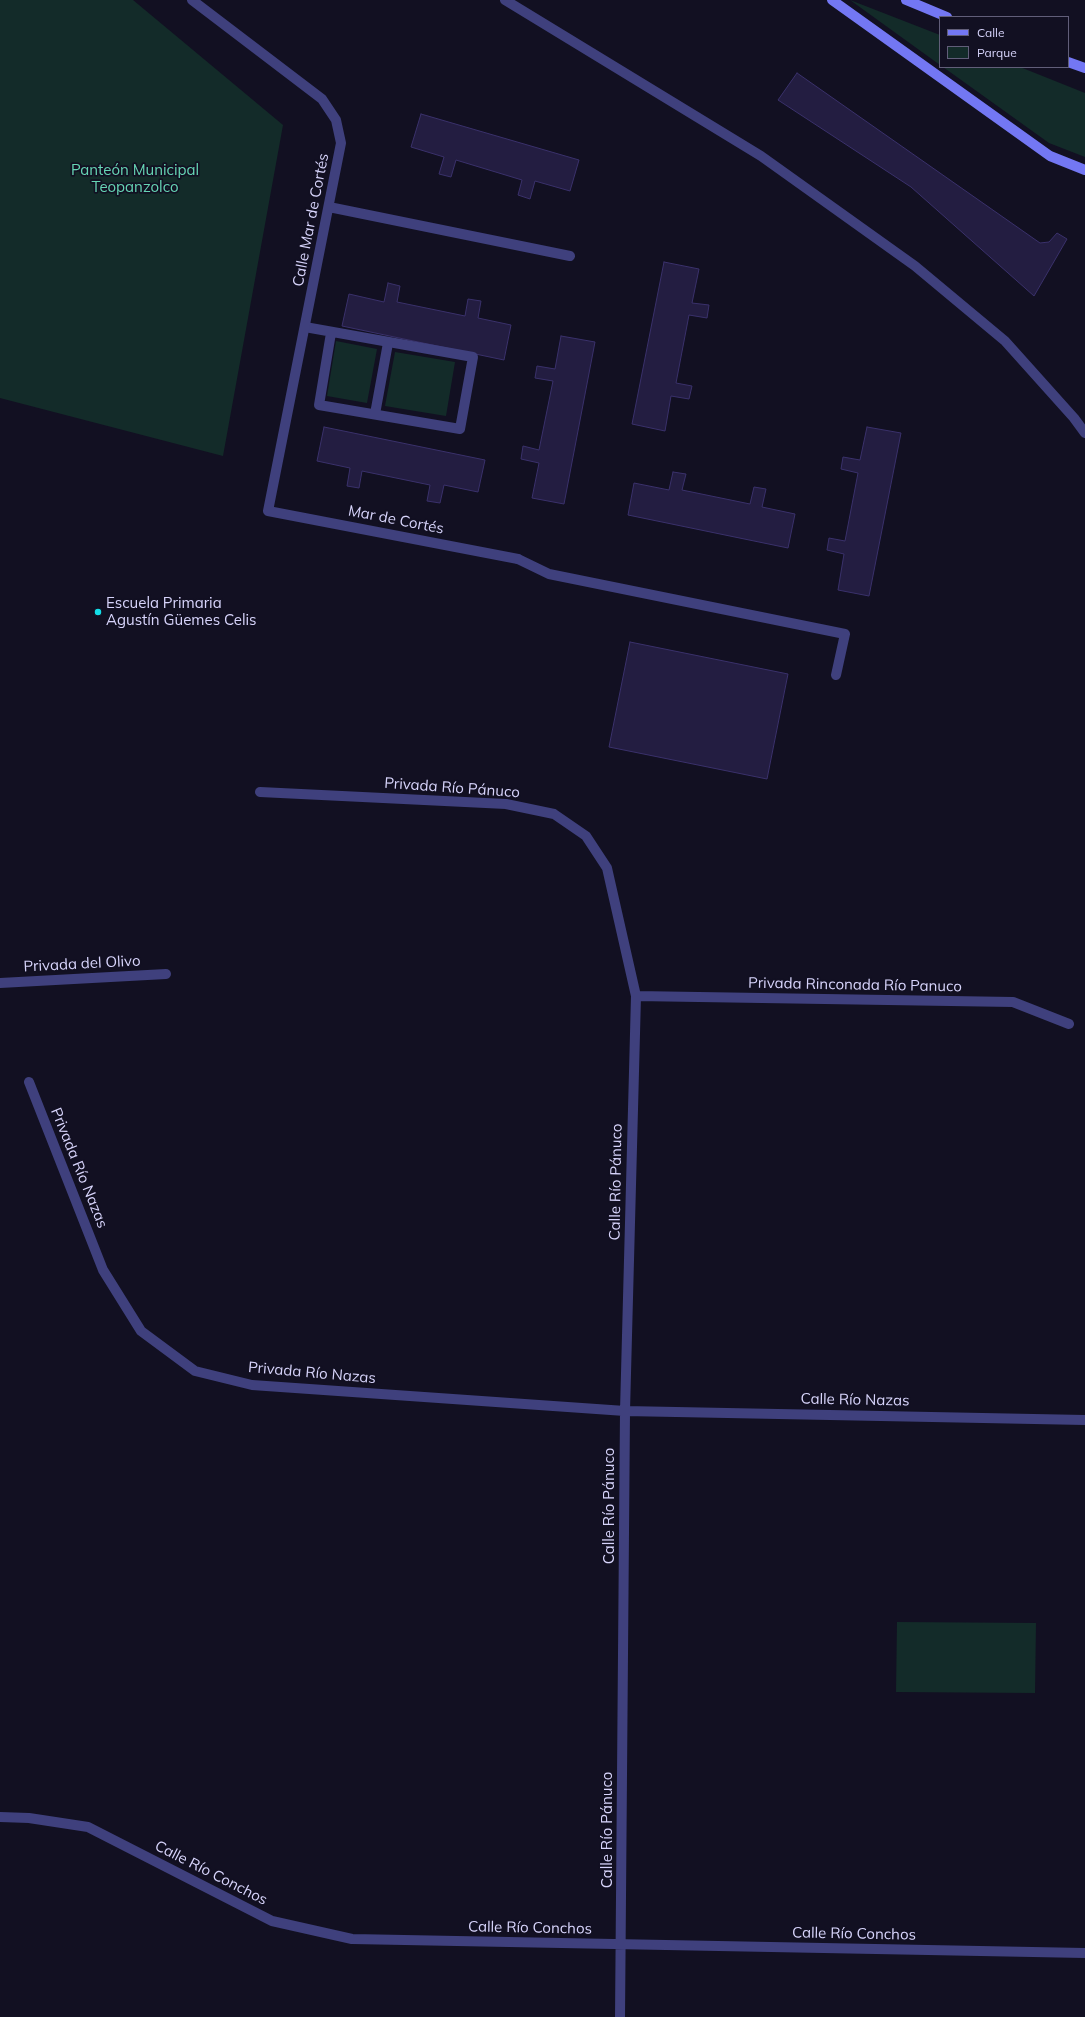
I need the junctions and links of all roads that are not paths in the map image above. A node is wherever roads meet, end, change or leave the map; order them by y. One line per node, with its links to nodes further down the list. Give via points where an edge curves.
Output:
1 (192, 0): 9 (street, Calle Mar de Cortés, via 322,99 336,120 341,143)
2 (504, 0): 15 (street, via 761,156 915,266 1005,341)
3 (832, 0): 8 (main road, via 1050,156)
4 (906, 0): 5 (main road)
5 (945, 16)
6 (1069, 62): 7 (main road)
7 (1085, 68)
8 (1085, 170)
9 (329, 208): 10 (street); 11 (street, Calle Mar de Cortés)
10 (570, 256)
11 (305, 327): 12 (street); 16 (street, Calle Mar de Cortés)
12 (331, 333): 13 (street); 14 (street, via 319,405)
13 (388, 343): 14 (street); 14 (street, via 473,357 460,429)
14 (375, 414)
15 (1085, 433)
16 (268, 511): 17 (street, Mar de Cortés, via 518,559 549,574 845,634)
17 (836, 675)
18 (260, 792): 21 (street, Privada Río Pánuco, via 506,804 554,814 586,836 607,868)
19 (166, 974): 20 (street, Privada del Olivo)
20 (0, 983)
21 (636, 996): 22 (street, Privada Rinconada Río Panuco, via 1013,1002); 24 (street, Calle Río Pánuco)
22 (1069, 1024)
23 (29, 1082): 24 (street, Privada Río Nazas, via 104,1270 141,1331 195,1371 252,1385)
24 (625, 1411): 25 (street, Calle Río Nazas); 27 (street, Calle Río Pánuco)
25 (1085, 1420)
26 (0, 1817): 27 (street, Calle Río Conchos, via 29,1818 88,1827 272,1921 352,1939)
27 (621, 1944): 28 (street, Calle Río Conchos); 29 (street, Calle Río Pánuco)
28 (1085, 1953)
29 (620, 2017)

